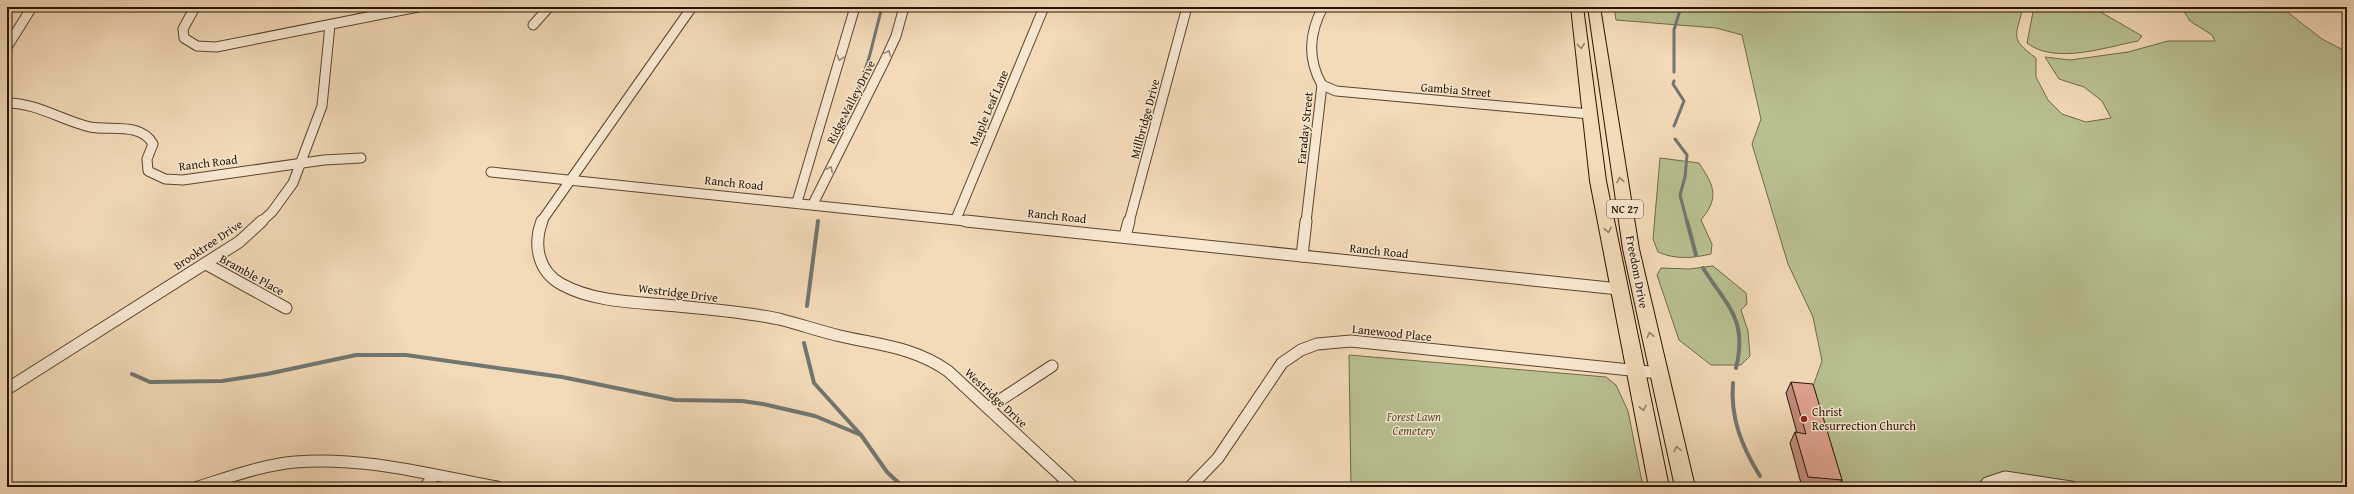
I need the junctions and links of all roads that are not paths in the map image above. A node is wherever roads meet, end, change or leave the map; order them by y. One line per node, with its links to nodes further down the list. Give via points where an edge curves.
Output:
1 (32, 7): 17 (street)
2 (195, 7): 15 (street, via 183,29 183,35 189,42 204,47 230,46)
3 (418, 7): 15 (street)
4 (549, 7): 16 (street)
5 (692, 7): 24 (street, Westridge Drive)
6 (855, 7): 25 (street, Ridge Valley Drive, one-way to 25)
7 (904, 7): 26 (street, Ridge Valley Drive, one-way to 7, via 885,60 896,36)
8 (1044, 7): 27 (street, Maple Leaf Lane)
9 (1187, 7): 28 (street, Millbridge Drive)
10 (1323, 7): 18 (street, Faraday Street, via 1314,26 1311,52 1312,64)
11 (1576, 7): 20 (main road, Freedom Drive / NC 27, one-way to 20)
12 (1594, 7): 35 (main road, Freedom Drive / NC 27, one-way to 12, via 1631,249)
13 (2345, 7): 14 (street)
14 (2347, 10)
15 (330, 25): 22 (street, Brooktree Drive, via 326,89)
16 (533, 25)
17 (7, 47)
18 (1322, 85): 20 (street, Gambia Street, via 1336,91); 29 (street, Faraday Street)
19 (7, 103): 22 (street, Ranch Road, via 33,106 93,127 141,132 153,141 147,159 148,171 165,179 183,180)
20 (1590, 114): 31 (main road, Freedom Drive / NC 27, one-way to 31, via 1598,181)
21 (361, 158): 22 (street, Ranch Road)
22 (301, 163): 30 (street, Brooktree Drive, via 293,183 272,212 239,242)
23 (491, 172): 24 (street, Ranch Road)
24 (570, 179): 25 (street, Ranch Road); 37 (street, Westridge Drive, via 543,218 537,237 540,260 551,276 560,283 591,296 767,317 827,333 912,350 939,364)
25 (797, 202): 26 (street, Ranch Road)
26 (813, 204): 27 (street, Ranch Road)
27 (956, 219): 28 (street, Ranch Road)
28 (1125, 236): 29 (street, Ranch Road)
29 (1302, 256): 31 (street, Ranch Road)
30 (206, 264): 32 (street, Bramble Place); 36 (street, Brooktree Drive)
31 (1619, 290): 34 (main road, Freedom Drive / NC 27)
32 (286, 308)
33 (1052, 366): 37 (street)
34 (1635, 370): 35 (street, Lanewood Place); 43 (street, Lanewood Place, via 1351,341 1316,344 1301,350 1282,363 1218,458); 44 (main road, Freedom Drive / NC 27, one-way to 44)
35 (1659, 372): 45 (main road, Freedom Drive / NC 27, one-way to 35)
36 (7, 389)
37 (988, 408): 42 (street, Westridge Drive)
38 (434, 476): 39 (street, via 355,463 322,461 268,466); 40 (street); 41 (street)
39 (198, 487)
40 (425, 487)
41 (497, 487)
42 (1073, 487)
43 (1190, 487)
44 (1659, 487)
45 (1686, 487)
46 (1985, 487): 47 (street, via 1987,483 2005,477)
47 (2071, 487)

